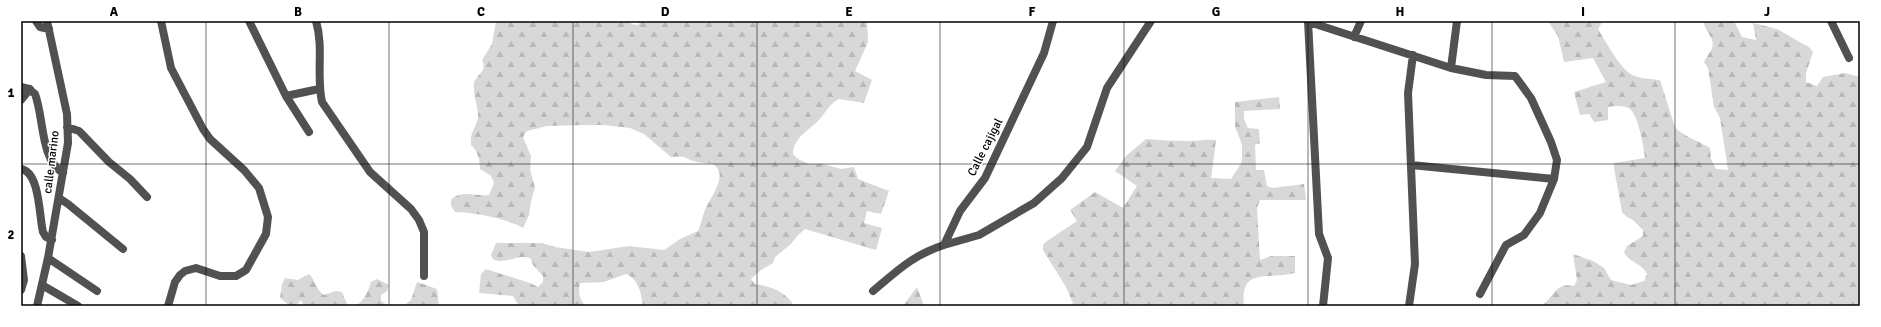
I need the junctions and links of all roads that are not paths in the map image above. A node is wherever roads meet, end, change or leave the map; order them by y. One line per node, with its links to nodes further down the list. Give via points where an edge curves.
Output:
1 (36, 21): 11 (street, via 40,27)
2 (161, 21): 42 (street, via 171,68 203,129 210,140 244,170 259,188 268,217 266,234 246,270 236,276 220,276 196,268 185,272 175,282)
3 (249, 21): 19 (street)
4 (316, 21): 18 (street, via 321,40)
5 (1053, 21): 30 (street, Calle cajigal, via 1044,53 985,178 960,211)
6 (1151, 21): 30 (street, via 1108,88 1087,147 1062,178 1034,203 979,235)
7 (1361, 21): 12 (street)
8 (1457, 21): 15 (street)
9 (1831, 21): 14 (street)
10 (1308, 22): 12 (street); 43 (street, via 1319,234 1328,258)
11 (48, 25): 21 (street, calle marino, via 61,82)
12 (1354, 37): 13 (street)
13 (1413, 55): 15 (street); 23 (street, via 1408,93)
14 (1849, 58)
15 (1451, 68): 26 (street, via 1486,75 1515,76 1531,98 1551,142 1557,160)
16 (21, 87): 17 (street)
17 (30, 89): 20 (street); 25 (street, via 36,97 50,158 56,168)
18 (319, 89): 19 (street); 34 (street, via 322,102 370,172 411,209 419,220 424,232)
19 (286, 96): 22 (street)
20 (21, 100)
21 (67, 127): 25 (street, calle marino, via 68,143); 27 (street, via 79,131)
22 (309, 132)
23 (1411, 165): 26 (street); 44 (street, via 1415,264)
24 (21, 169): 29 (street, via 28,172 34,180 43,232)
25 (63, 173): 28 (street, calle marino)
26 (1554, 179): 39 (street, via 1540,213 1524,235 1506,245)
27 (147, 197)
28 (59, 198): 29 (street, calle marino); 31 (street)
29 (52, 240): 33 (street, calle marino)
30 (944, 245): 38 (street, via 910,260)
31 (123, 249)
32 (21, 256): 36 (street, via 24,280)
33 (48, 258): 35 (street, calle marino); 37 (street)
34 (424, 276)
35 (42, 285): 40 (street, calle marino); 41 (street)
36 (21, 290)
37 (97, 291)
38 (874, 291)
39 (1480, 294)
40 (37, 306)
41 (78, 306)
42 (168, 306)
43 (1323, 306)
44 (1409, 306)

